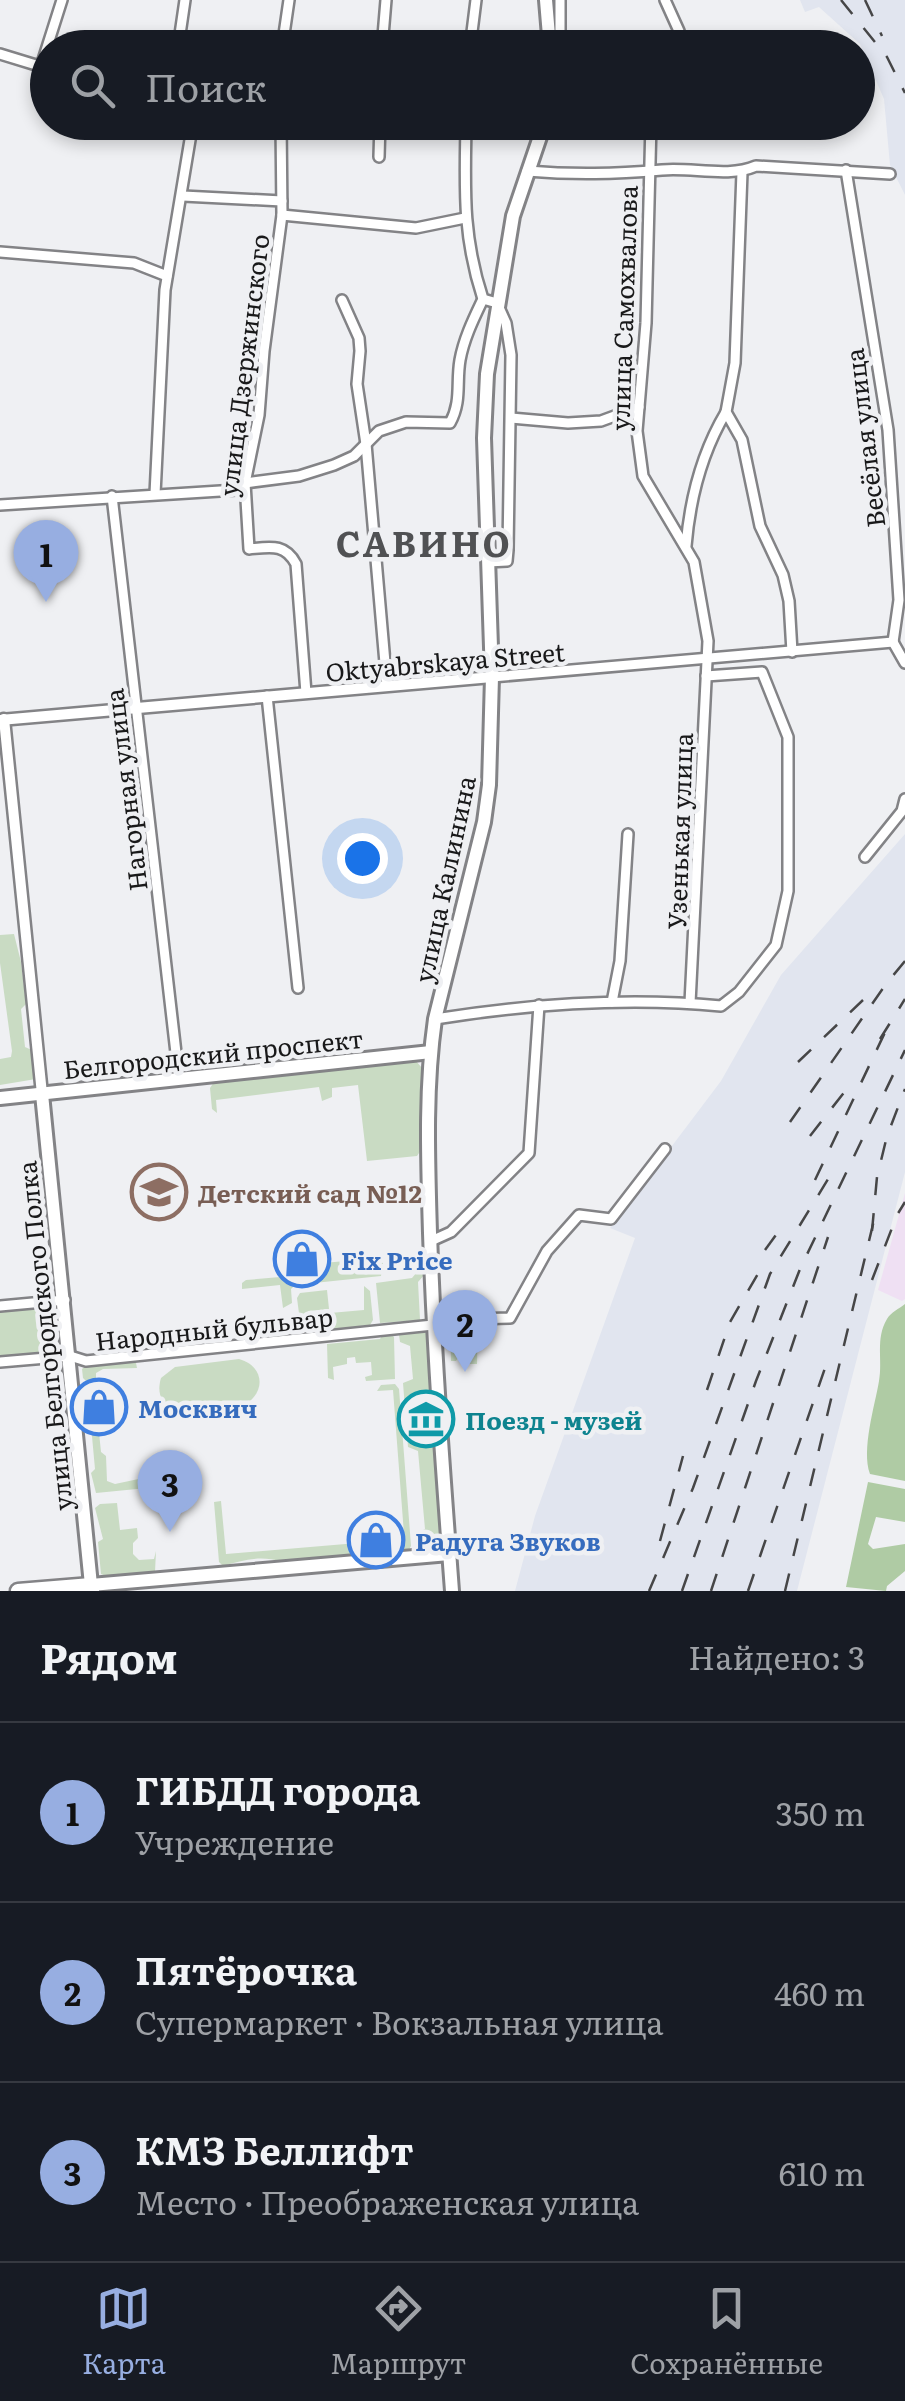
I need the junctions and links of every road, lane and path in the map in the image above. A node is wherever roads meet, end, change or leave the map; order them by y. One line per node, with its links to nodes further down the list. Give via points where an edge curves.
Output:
1 (62, 0): 9 (street)
2 (184, 0): 10 (street)
3 (288, 0): 11 (street)
4 (386, 0): 12 (street)
5 (476, 0): 13 (street)
6 (546, 0): 14 (main road)
7 (560, 0): 15 (street)
8 (665, 0): 16 (street)
9 (52, 30)
10 (180, 30)
11 (284, 30)
12 (384, 30)
13 (472, 30)
14 (549, 30)
15 (560, 30)
16 (680, 30)
17 (0, 54): 18 (street)
18 (30, 63)
19 (191, 140): 31 (street)
20 (281, 140): 32 (street, улица Дзержинского)
21 (379, 140): 25 (street)
22 (466, 140): 34 (street)
23 (538, 140): 27 (main road, улица Калинина)
24 (650, 140): 28 (street, улица Самохвалова)
25 (379, 157)
26 (846, 170): 29 (street, via 756,166); 30 (street); 49 (street, Весёлая улица, via 888,430 899,600)
27 (527, 171): 28 (street); 38 (main road, улица Калинина)
28 (648, 172): 29 (street); 39 (street, улица Самохвалова)
29 (742, 172): 40 (street, via 735,362)
30 (890, 174)
31 (183, 196): 32 (street); 36 (street)
32 (282, 201): 33 (street, улица Дзержинского)
33 (282, 215): 34 (street, via 416,228); 43 (street, улица Дзержинского, via 259,415)
34 (465, 218): 38 (street, via 470,259)
35 (0, 252): 36 (street, via 134,262)
36 (168, 276): 44 (street)
37 (342, 300): 42 (street, via 359,338 357,384)
38 (490, 301): 41 (street, via 506,324); 42 (street, via 463,346 460,396 450,423 406,422 379,431); 48 (main road, улица Калинина, via 484,424)
39 (639, 408): 41 (street, via 601,421); 47 (street, улица Самохвалова, via 643,476)
40 (726, 412): 47 (street, via 695,480); 50 (street, via 742,440 760,526 783,575)
41 (511, 418): 48 (street, via 506,561)
42 (366, 444): 43 (street, via 317,471); 55 (street)
43 (244, 483): 44 (street, via 236,490); 56 (street, улица Дзержинского, via 250,549 281,547 296,564)
44 (155, 494): 45 (street)
45 (112, 496): 46 (street); 58 (street, Нагорная улица)
46 (0, 505)
47 (686, 546): 51 (street, улица Самохвалова, via 700,584)
48 (488, 562): 54 (main road, улица Калинина)
49 (893, 642): 50 (street, Oktyabrskaya Street); 52 (street)
50 (792, 652): 51 (street, Oktyabrskaya Street)
51 (708, 660): 53 (street, Узенькая улица); 54 (street, Oktyabrskaya Street)
52 (905, 663)
53 (706, 676): 65 (street, Узенькая улица); 65 (street, via 762,672 788,737 788,891 776,946 739,992 721,1006)
54 (492, 677): 55 (street, Oktyabrskaya Street); 67 (main road, улица Калинина, via 484,822)
55 (387, 686): 56 (street, Oktyabrskaya Street)
56 (306, 693): 57 (street, Oktyabrskaya Street)
57 (267, 696): 58 (street, Oktyabrskaya Street); 63 (street)
58 (135, 707): 59 (street, Oktyabrskaya Street); 69 (street, Нагорная улица)
59 (2, 720): 70 (street, улица Белгородского Полка)
60 (905, 799): 62 (street)
61 (628, 834): 64 (street)
62 (865, 857)
63 (298, 988)
64 (612, 1002): 65 (street); 66 (street)
65 (690, 1003)
66 (538, 1005): 67 (street); 73 (street, via 529,1153 451,1232)
67 (436, 1019): 68 (main road, улица Калинина)
68 (430, 1052): 69 (main road, Белгородский проспект); 73 (main road, улица Калинина)
69 (179, 1079): 70 (main road, Белгородский проспект)
70 (42, 1094): 71 (main road, Белгородский проспект); 74 (main road, улица Белгородского Полка)
71 (0, 1098)
72 (665, 1150): 76 (street, Народный бульвар, via 610,1219 579,1215 568,1226 510,1318)
73 (431, 1241): 76 (main road, улица Калинина)
74 (65, 1300): 75 (street); 77 (main road, улица Белгородского Полка)
75 (0, 1306)
76 (433, 1323): 77 (street, Народный бульвар, via 86,1362); 79 (main road, улица Калинина)
77 (70, 1356): 78 (street, Народный бульвар); 80 (main road, улица Белгородского Полка)
78 (0, 1362)
79 (450, 1554): 80 (main road); 82 (main road, улица Калинина)
80 (92, 1588): 81 (main road)
81 (18, 1591)
82 (452, 1591)

